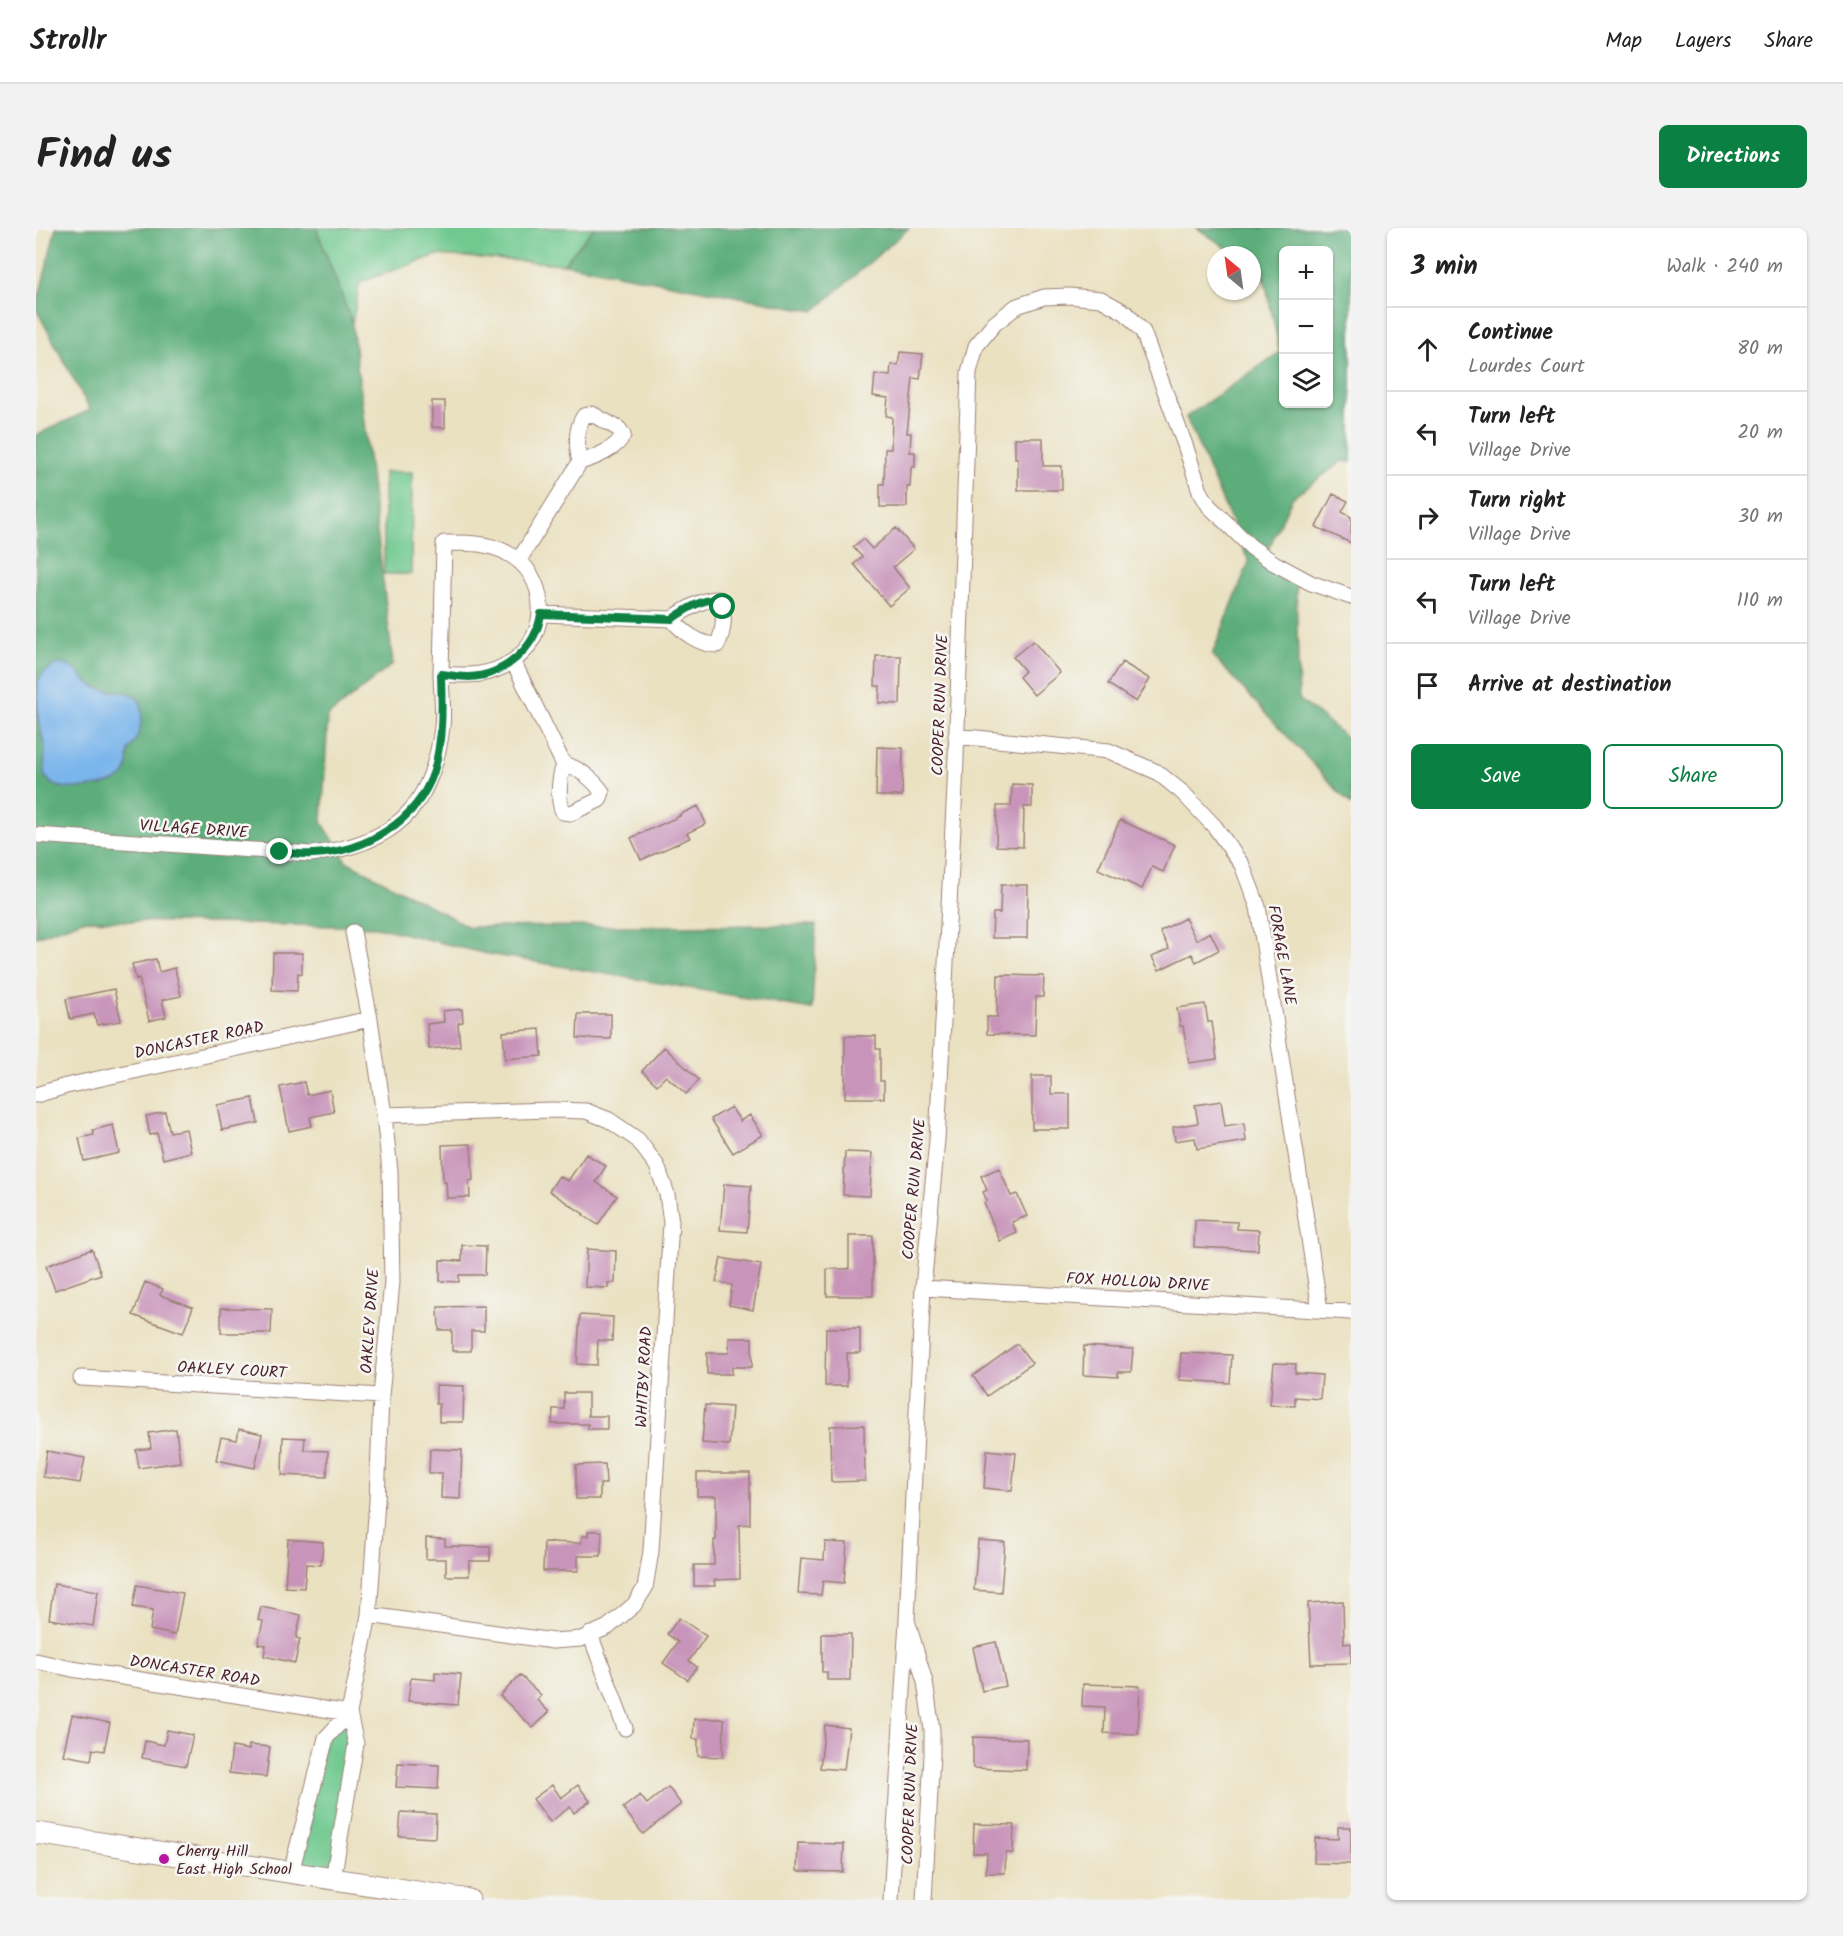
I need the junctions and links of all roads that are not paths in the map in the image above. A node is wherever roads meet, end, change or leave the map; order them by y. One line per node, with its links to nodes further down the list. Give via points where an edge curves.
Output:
1 (580, 462): 2 (street)
2 (519, 560): 4 (street, via 536,586); 7 (street, VILLAGE DRIVE, via 485,545 444,543)
3 (1351, 597): 8 (street, COOPER RUN DRIVE, via 1311,583 1274,563 1251,547 1209,506 1200,491 1143,332 1126,313 1101,299 1069,296 1044,297 1017,306 994,324 976,346 969,372)
4 (541, 614): 5 (street); 6 (street, via 528,645)
5 (672, 619)
6 (513, 661): 7 (street, via 483,675); 9 (street)
7 (441, 674): 10 (street, VILLAGE DRIVE, via 442,726 434,771 421,799 376,839 341,851 311,855)
8 (957, 736): 15 (street, COOPER RUN DRIVE, via 937,1140); 16 (street, FORAGE LANE, via 1109,751 1157,772 1215,827 1242,866 1258,907)
9 (564, 765)
10 (36, 835)
11 (353, 932): 12 (street, OAKLEY DRIVE)
12 (370, 1019): 13 (street, DONCASTER ROAD); 14 (street, OAKLEY DRIVE)
13 (36, 1095)
14 (384, 1115): 19 (street, OAKLEY DRIVE, via 390,1171 392,1282); 22 (street, WHITBY ROAD, via 586,1111 609,1120 638,1140 657,1166 670,1222 651,1551 645,1588 634,1605 608,1627)
15 (923, 1288): 16 (street, FOX HOLLOW DRIVE); 21 (street, COOPER RUN DRIVE)
16 (1320, 1310): 17 (street, FOX HOLLOW DRIVE)
17 (1351, 1312)
18 (81, 1378): 19 (street, OAKLEY COURT)
19 (381, 1396): 20 (street, OAKLEY DRIVE)
20 (369, 1615): 22 (street, WHITBY ROAD, via 553,1641 581,1639); 24 (street, OAKLEY DRIVE)
21 (907, 1620): 30 (street, COOPER RUN DRIVE); 31 (street, COOPER RUN DRIVE, via 925,1682 932,1730)
22 (590, 1634): 25 (street)
23 (36, 1660): 24 (street, DONCASTER ROAD)
24 (349, 1713): 27 (street, via 326,1738); 28 (street, via 357,1744)
25 (626, 1728)
26 (36, 1833): 27 (street)
27 (291, 1872): 28 (street)
28 (333, 1879): 29 (street)
29 (469, 1900)
30 (891, 1900)
31 (924, 1900)

